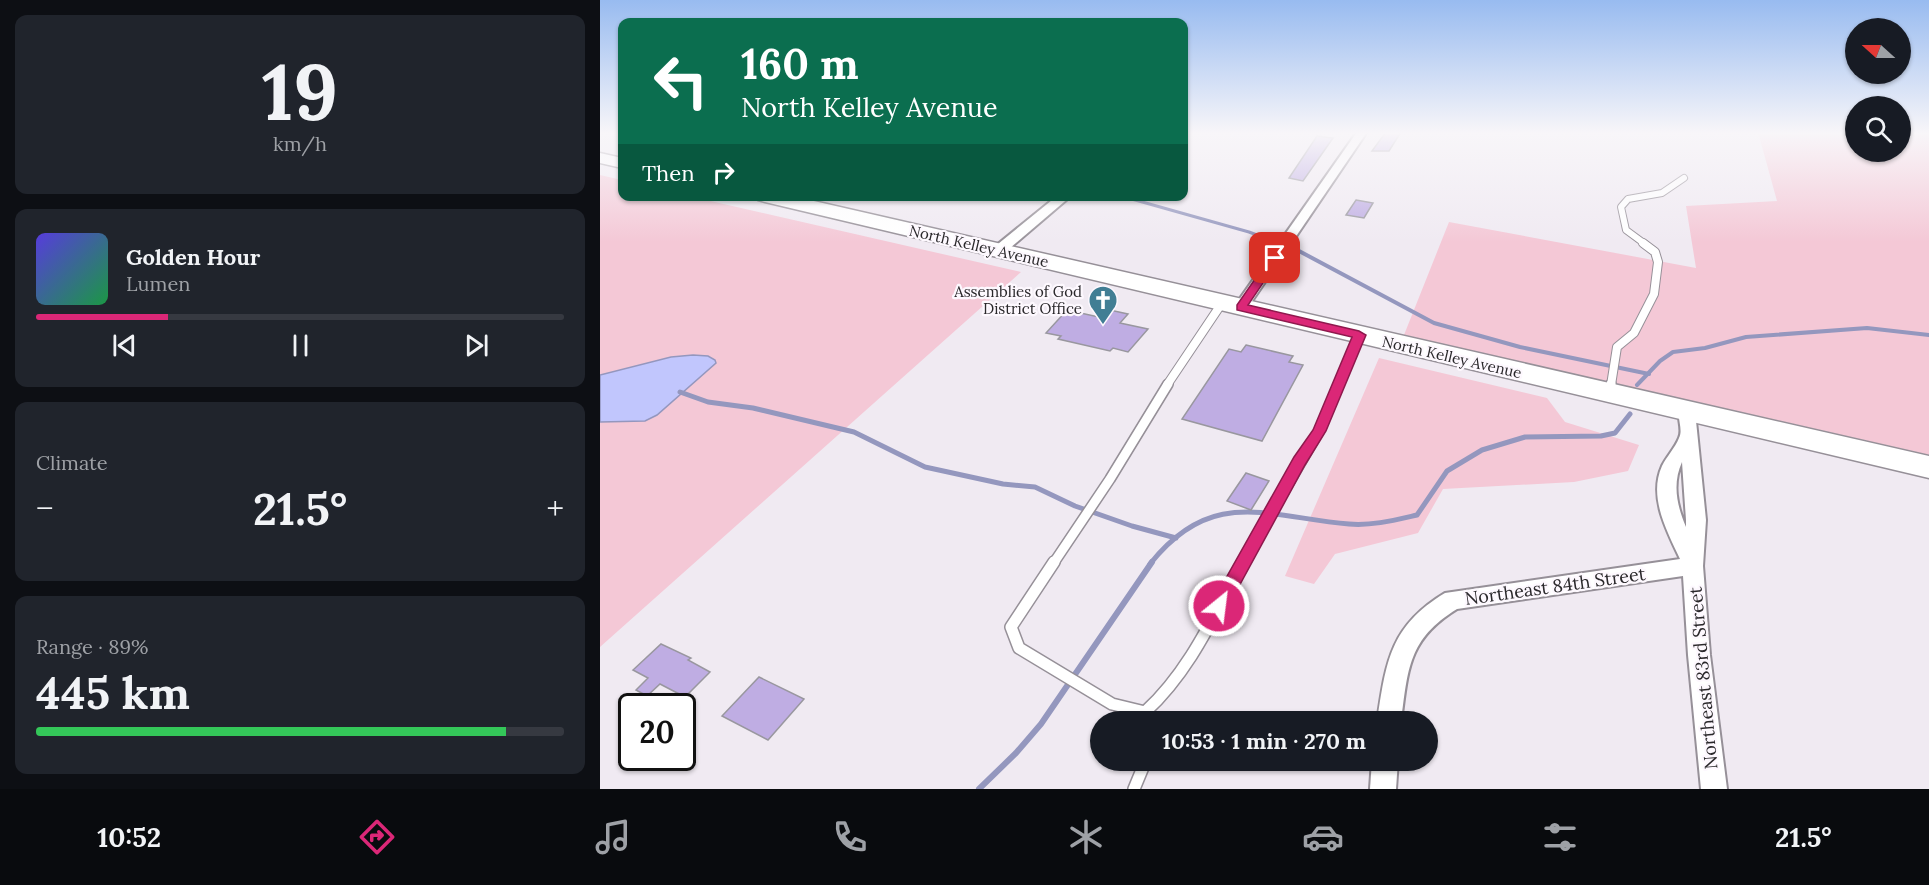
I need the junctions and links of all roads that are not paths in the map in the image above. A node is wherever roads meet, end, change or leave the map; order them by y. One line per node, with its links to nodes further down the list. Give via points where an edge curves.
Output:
1 (1334, 169): 6 (street)
2 (1684, 178): 8 (lane, via 1662,193 1628,199 1621,207 1626,230 1655,252 1658,262 1654,294 1634,333 1617,347)
3 (786, 201): 5 (main road, North Kelley Avenue)
4 (1059, 201): 5 (street)
5 (998, 251): 6 (main road, North Kelley Avenue)
6 (1232, 305): 7 (main road, North Kelley Avenue); 13 (lane, via 1152,408 1110,479 1011,627 1019,648)
7 (1359, 335): 8 (main road, North Kelley Avenue); 14 (lane, via 1319,431 1185,669)
8 (1610, 393): 9 (main road, North Kelley Avenue)
9 (1687, 411): 10 (street, Northeast 83rd Street); 11 (main road, North Kelley Avenue)
10 (1689, 438): 12 (street, Northeast 83rd Street, via 1696,520); 12 (street, Northeast 83rd Street, via 1668,476 1668,497 1671,515)
11 (1929, 467)
12 (1693, 566): 15 (street, Northeast 84th Street, via 1453,600 1426,617 1408,639); 20 (street, Northeast 83rd Street)
13 (1130, 711)
14 (1150, 711)
15 (1391, 711)
16 (1141, 771): 18 (lane)
17 (1385, 771): 19 (street)
18 (1134, 789)
19 (1383, 789)
20 (1714, 789)

